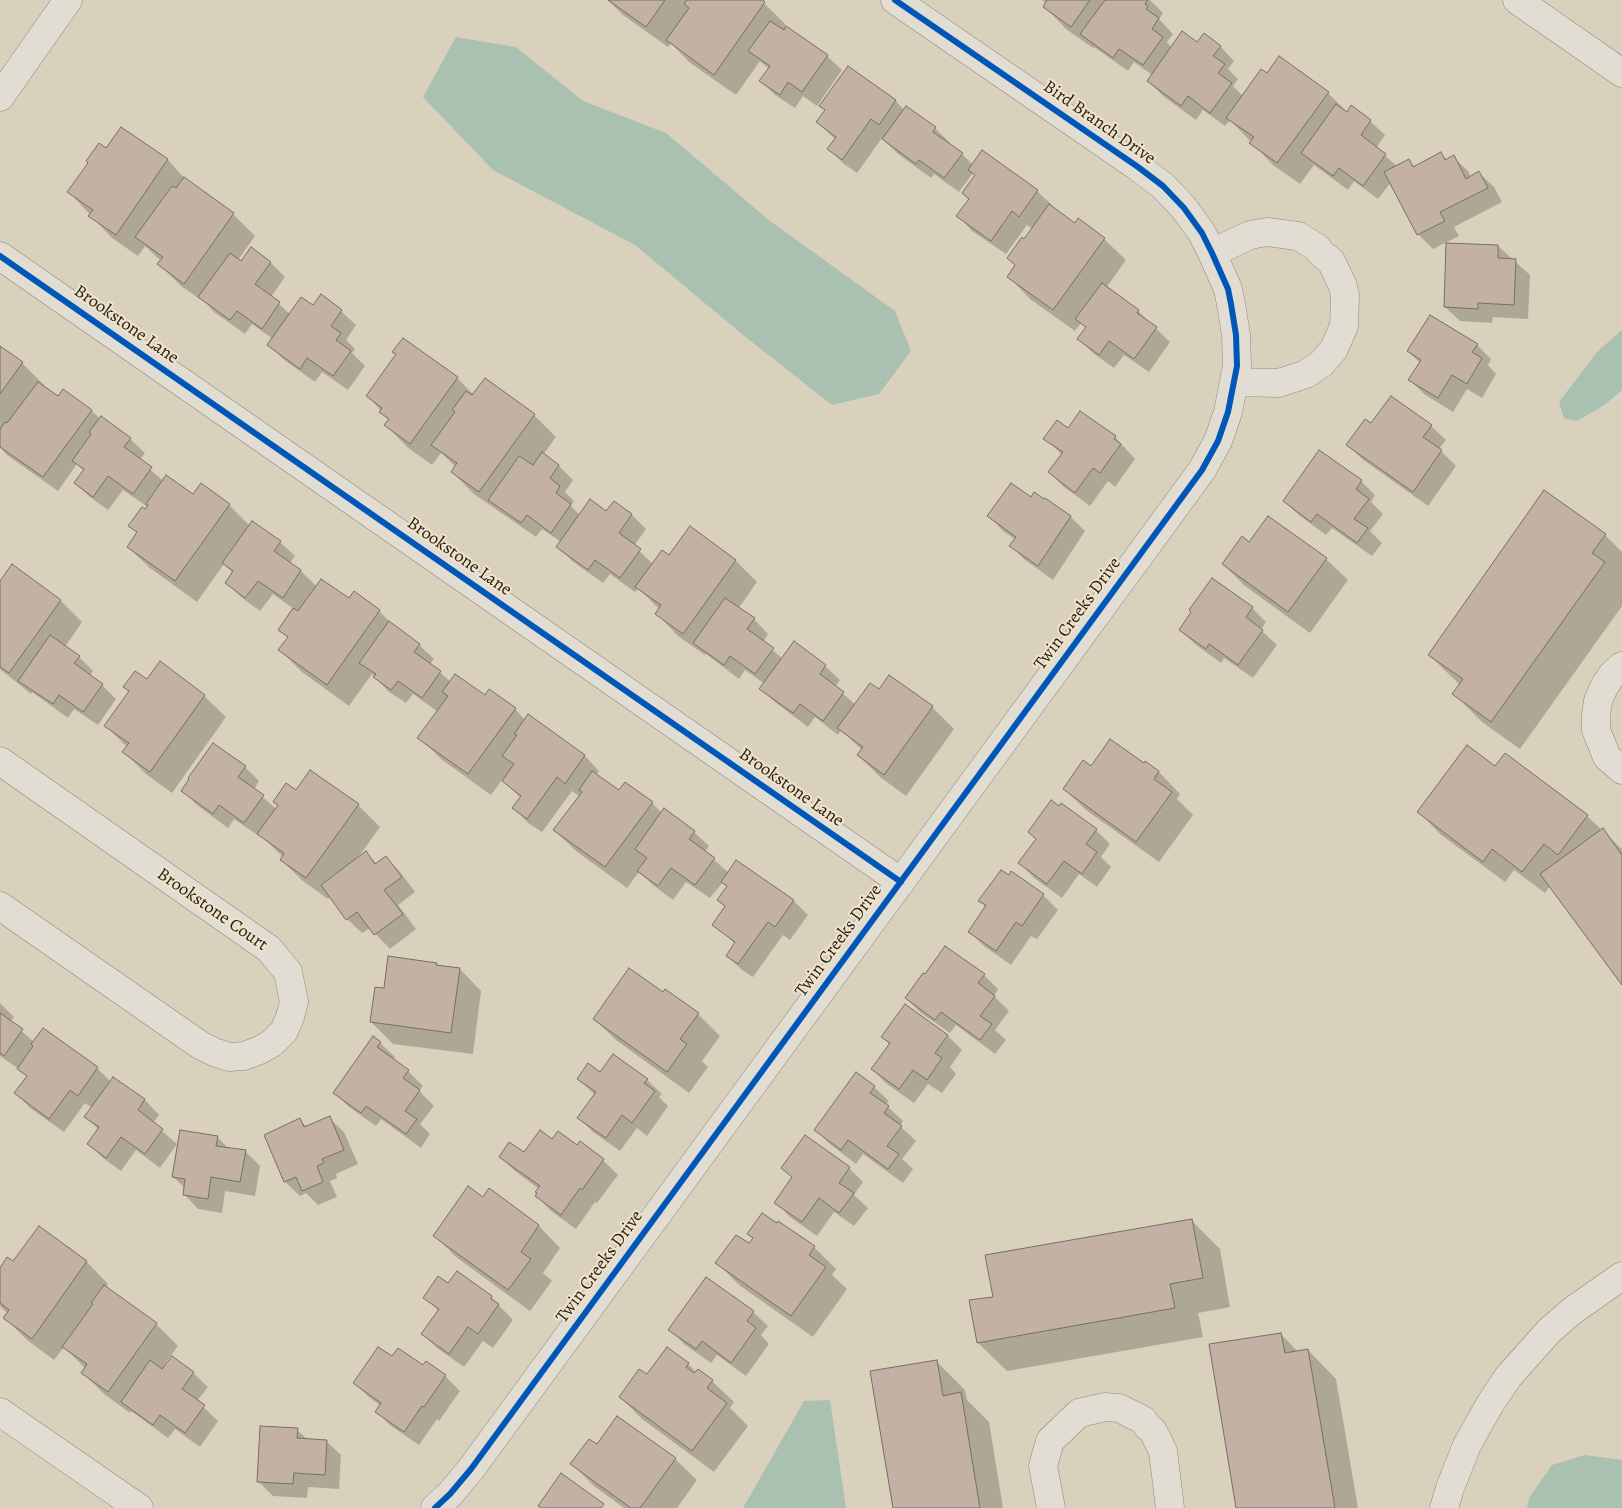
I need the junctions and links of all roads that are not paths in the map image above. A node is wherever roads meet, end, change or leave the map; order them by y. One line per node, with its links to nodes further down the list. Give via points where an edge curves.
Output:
1 (68, 0): 5 (street)
2 (895, 0): 6 (street, Bird Branch Drive, via 1163,186 1184,208)
3 (1518, 0): 4 (street)
4 (1622, 74)
5 (0, 97)
6 (1212, 253): 8 (street, Bird Branch Drive, via 1228,289); 9 (street, via 1250,235 1267,232 1298,236 1331,261 1343,286 1344,326 1334,349 1321,364 1306,374 1279,383)
7 (0, 256): 13 (street, Brookstone Lane)
8 (1233, 314): 9 (street, Twin Creeks Drive, via 1237,358)
9 (1234, 382): 13 (street, Twin Creeks Drive, via 1218,441 1202,470)
10 (1622, 666): 12 (street, via 1604,687 1596,715 1596,730 1607,757)
11 (0, 761): 14 (street, Brookstone Court, via 269,949 288,972 294,1002 290,1017 284,1031 260,1050 229,1057 214,1052)
12 (1622, 770)
13 (901, 882): 18 (street, Twin Creeks Drive, via 471,1469)
14 (0, 906)
15 (1622, 1276): 21 (street, via 1549,1331 1508,1377 1467,1445)
16 (0, 1412): 17 (street)
17 (139, 1508)
18 (435, 1508)
19 (1050, 1508): 20 (street, via 1043,1466 1050,1441 1079,1413 1105,1407 1119,1408 1143,1420 1153,1431 1163,1451)
20 (1170, 1508)
21 (1444, 1508)

